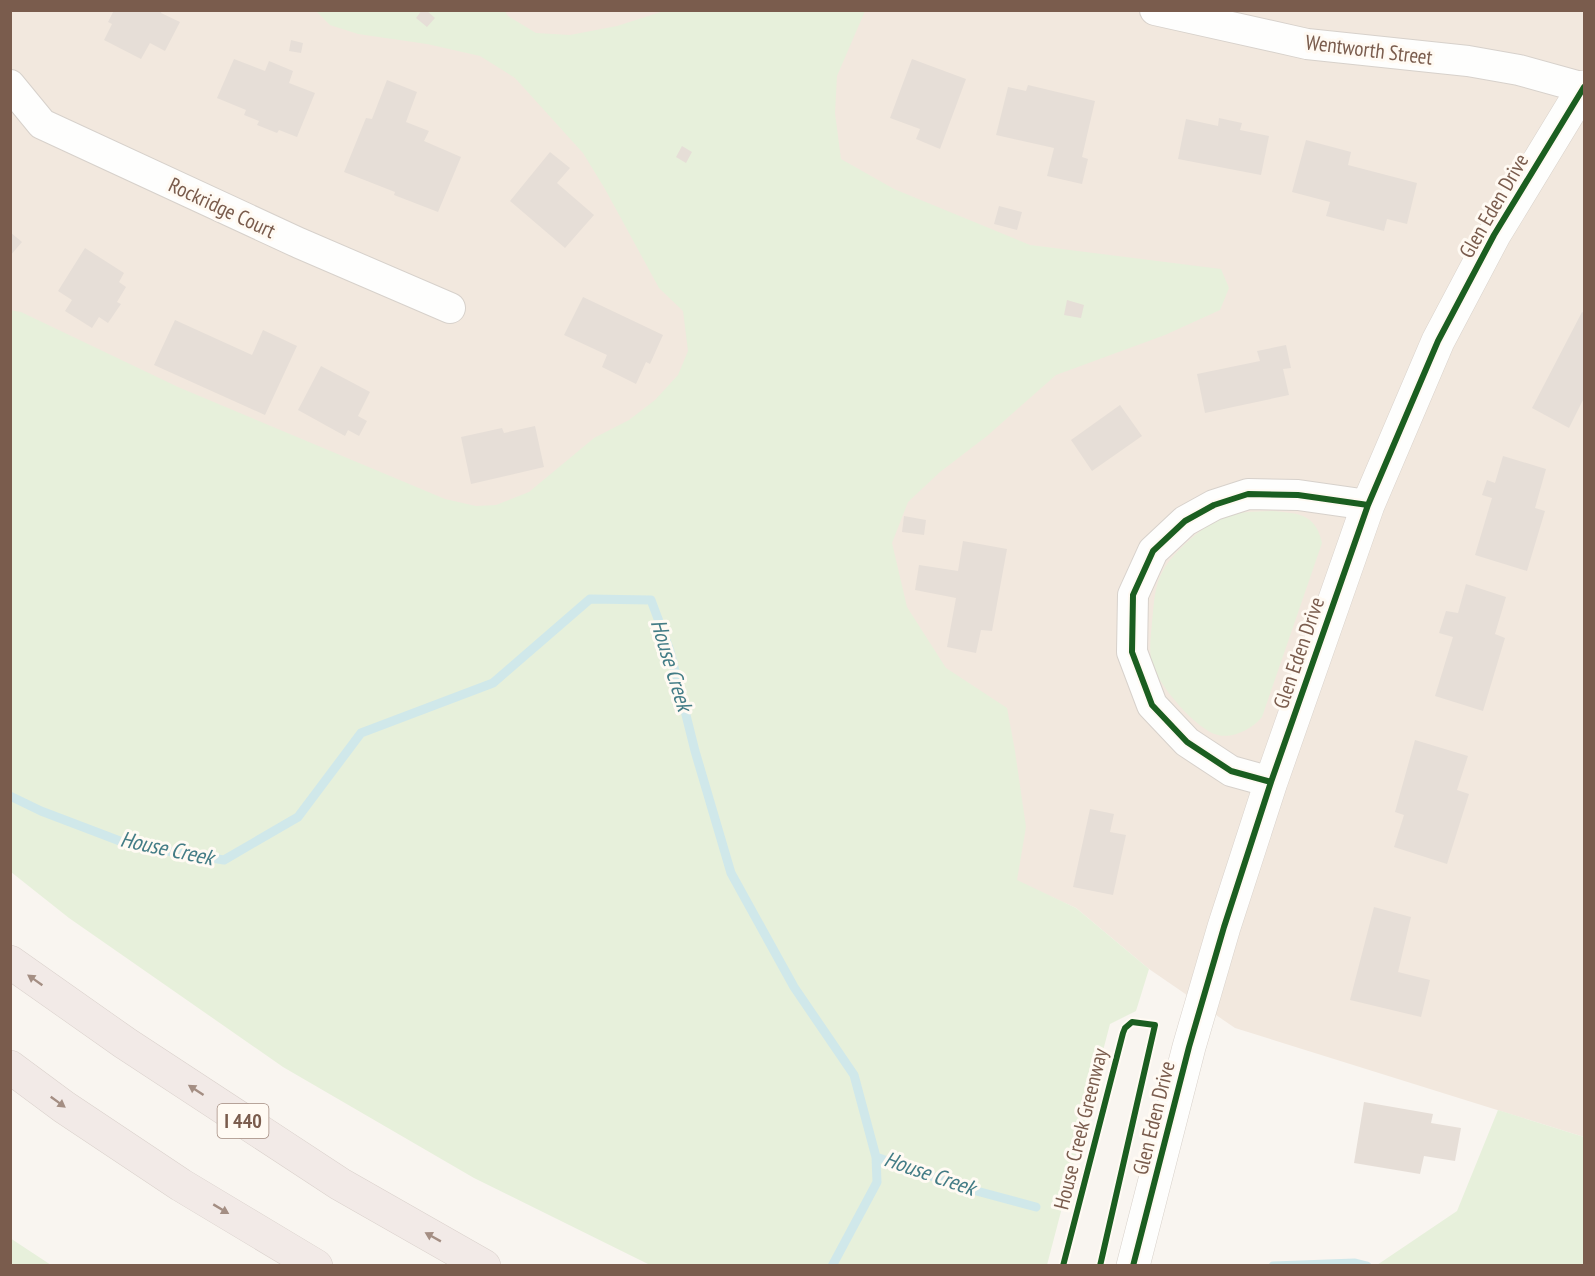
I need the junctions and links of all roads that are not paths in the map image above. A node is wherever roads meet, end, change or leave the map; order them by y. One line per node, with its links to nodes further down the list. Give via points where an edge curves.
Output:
1 (1155, 10): 3 (street, Wentworth Street, via 1307,44 1468,61)
2 (10, 85): 4 (street, Rockridge Court, via 42,124)
3 (1584, 87): 5 (main road, Glen Eden Drive, via 1494,235 1437,341)
4 (450, 308)
5 (1368, 505): 6 (main road, Glen Eden Drive); 6 (street, via 1298,495 1248,494 1214,504 1185,521 1153,551 1133,595 1132,652 1152,705 1187,742 1231,771)
6 (1271, 782): 11 (main road, Glen Eden Drive, via 1199,1014)
7 (10, 962): 10 (highway, I 440, one-way to 7, via 340,1184 124,1043)
8 (10, 1068): 9 (highway, one-way to 9, via 181,1185)
9 (316, 1266)
10 (484, 1266)
11 (1133, 1266)

